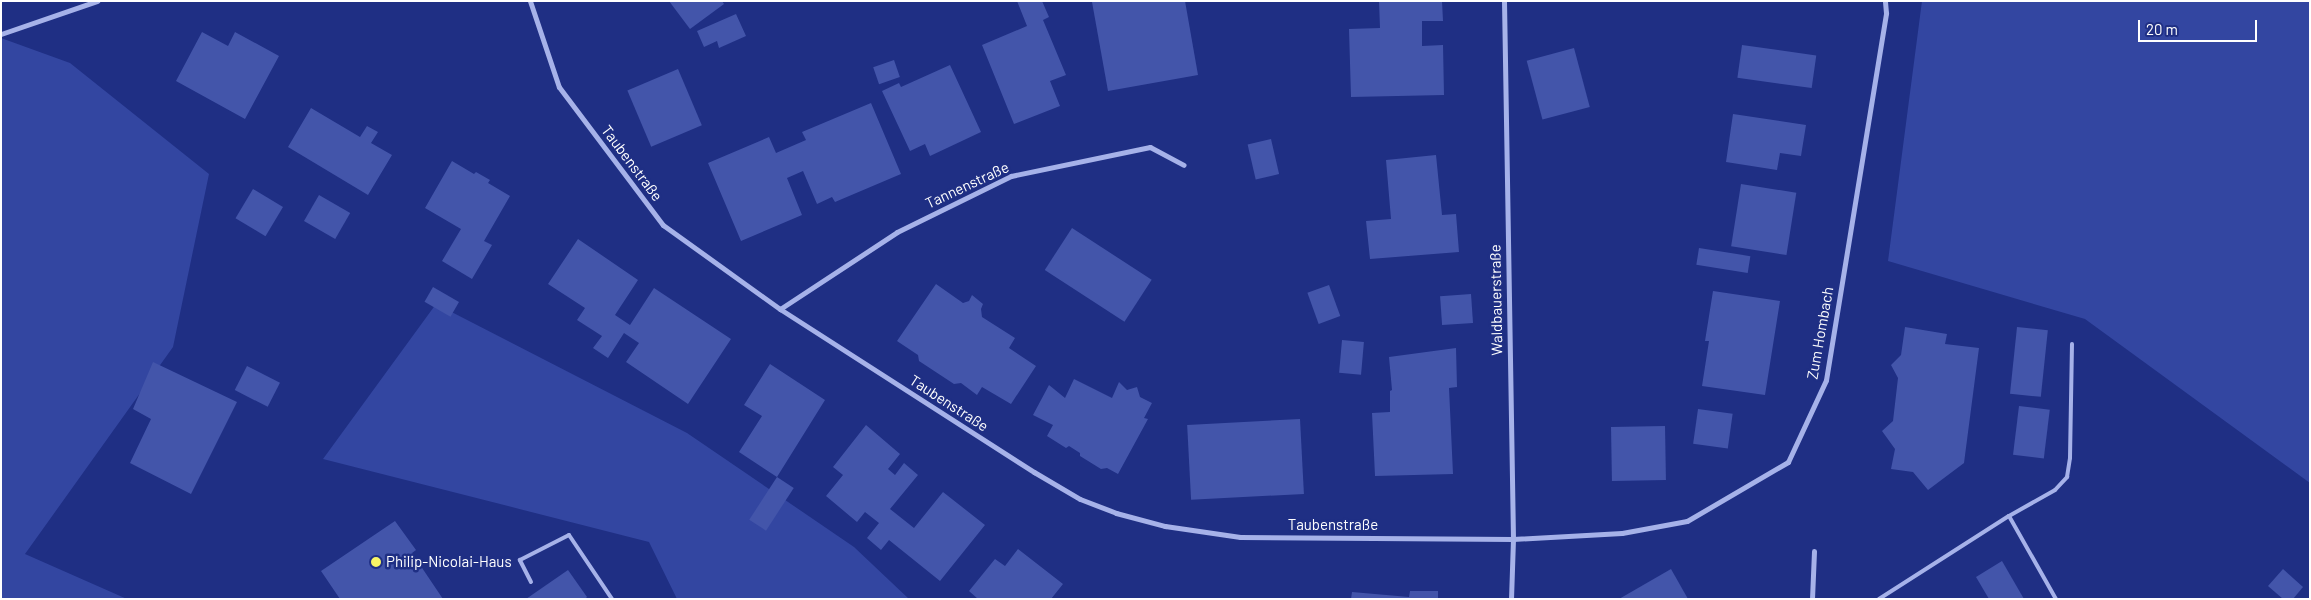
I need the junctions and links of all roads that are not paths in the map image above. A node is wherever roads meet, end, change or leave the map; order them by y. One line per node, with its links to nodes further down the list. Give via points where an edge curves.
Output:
1 (97, 1): 5 (street)
2 (530, 1): 7 (street, Taubenstraße, via 559,87 663,225)
3 (1504, 1): 10 (street, Waldbauerstraße)
4 (1885, 1): 10 (street, Zum Hombach, via 1886,13 1826,380 1788,462 1687,521 1622,533)
5 (1, 34)
6 (1184, 164): 7 (street, Tannenstraße, via 1150,147 1011,176 896,232)
7 (780, 309): 10 (street, Taubenstraße, via 1034,472 1080,499 1116,513 1165,526 1240,537)
8 (2072, 344): 9 (lane, via 2067,477 2055,490)
9 (2009, 516): 16 (lane); 17 (lane)
10 (1513, 539): 14 (street, Waldbauerstraße)
11 (1814, 551): 15 (street)
12 (530, 582): 13 (lane, via 520,560 569,535)
13 (612, 599)
14 (1511, 599)
15 (1812, 599)
16 (1879, 599)
17 (2056, 599)

